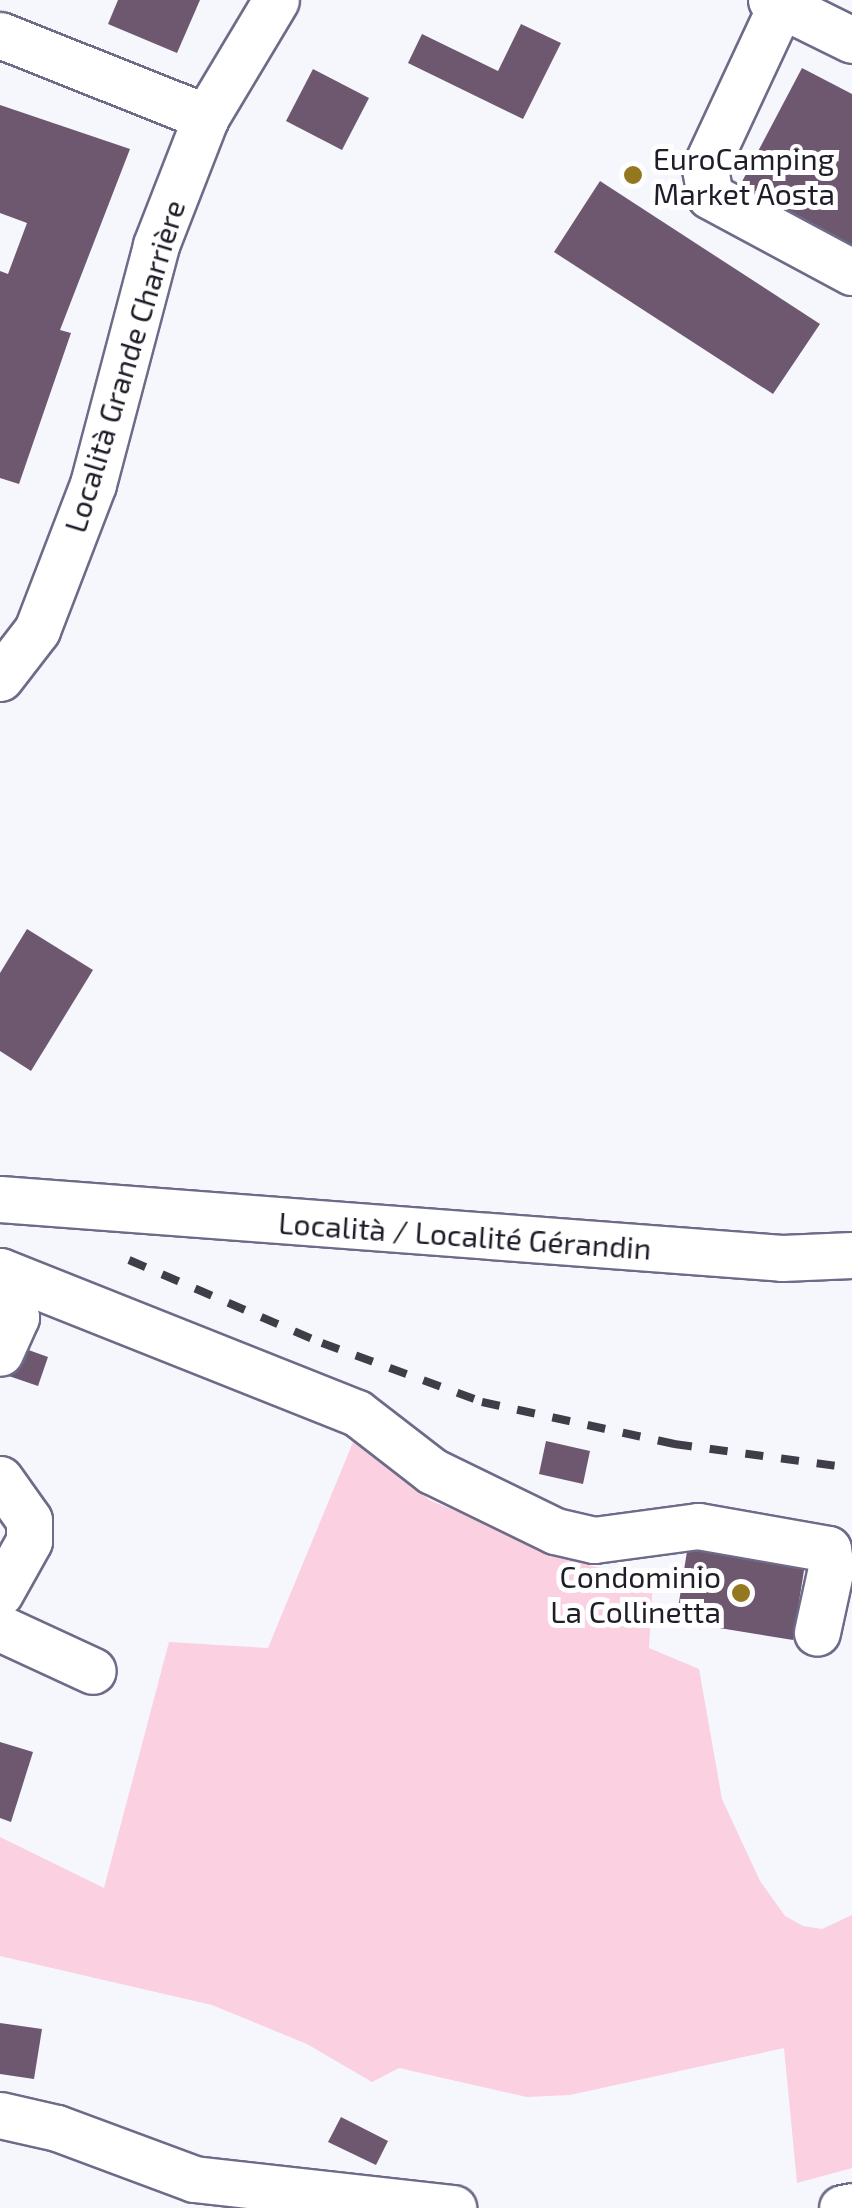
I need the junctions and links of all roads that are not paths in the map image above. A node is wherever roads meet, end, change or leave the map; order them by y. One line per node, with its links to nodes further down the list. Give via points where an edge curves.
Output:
1 (276, 0): 5 (street, Località Grande Charrière)
2 (776, 4): 4 (street); 6 (street, via 704,168 710,196)
3 (0, 35): 5 (street)
4 (852, 40)
5 (206, 117): 7 (street, Località Grande Charrière, via 156,245 93,484 37,630)
6 (852, 272)
7 (0, 678)
8 (0, 1200): 9 (street, Località / Localité Gérandin, via 782,1258)
9 (852, 1255)
10 (0, 1271): 11 (street, via 16,1316); 15 (street, via 358,1413 432,1471 555,1531 594,1540 698,1526 828,1549 831,1568)
11 (0, 1353)
12 (0, 1479): 13 (street, via 29,1520 29,1541)
13 (0, 1594)
14 (0, 1628): 16 (street)
15 (816, 1632)
16 (93, 1671)
17 (0, 2114): 19 (street, via 194,2179)
18 (852, 2206): 20 (street)
19 (453, 2208)
20 (842, 2208)

